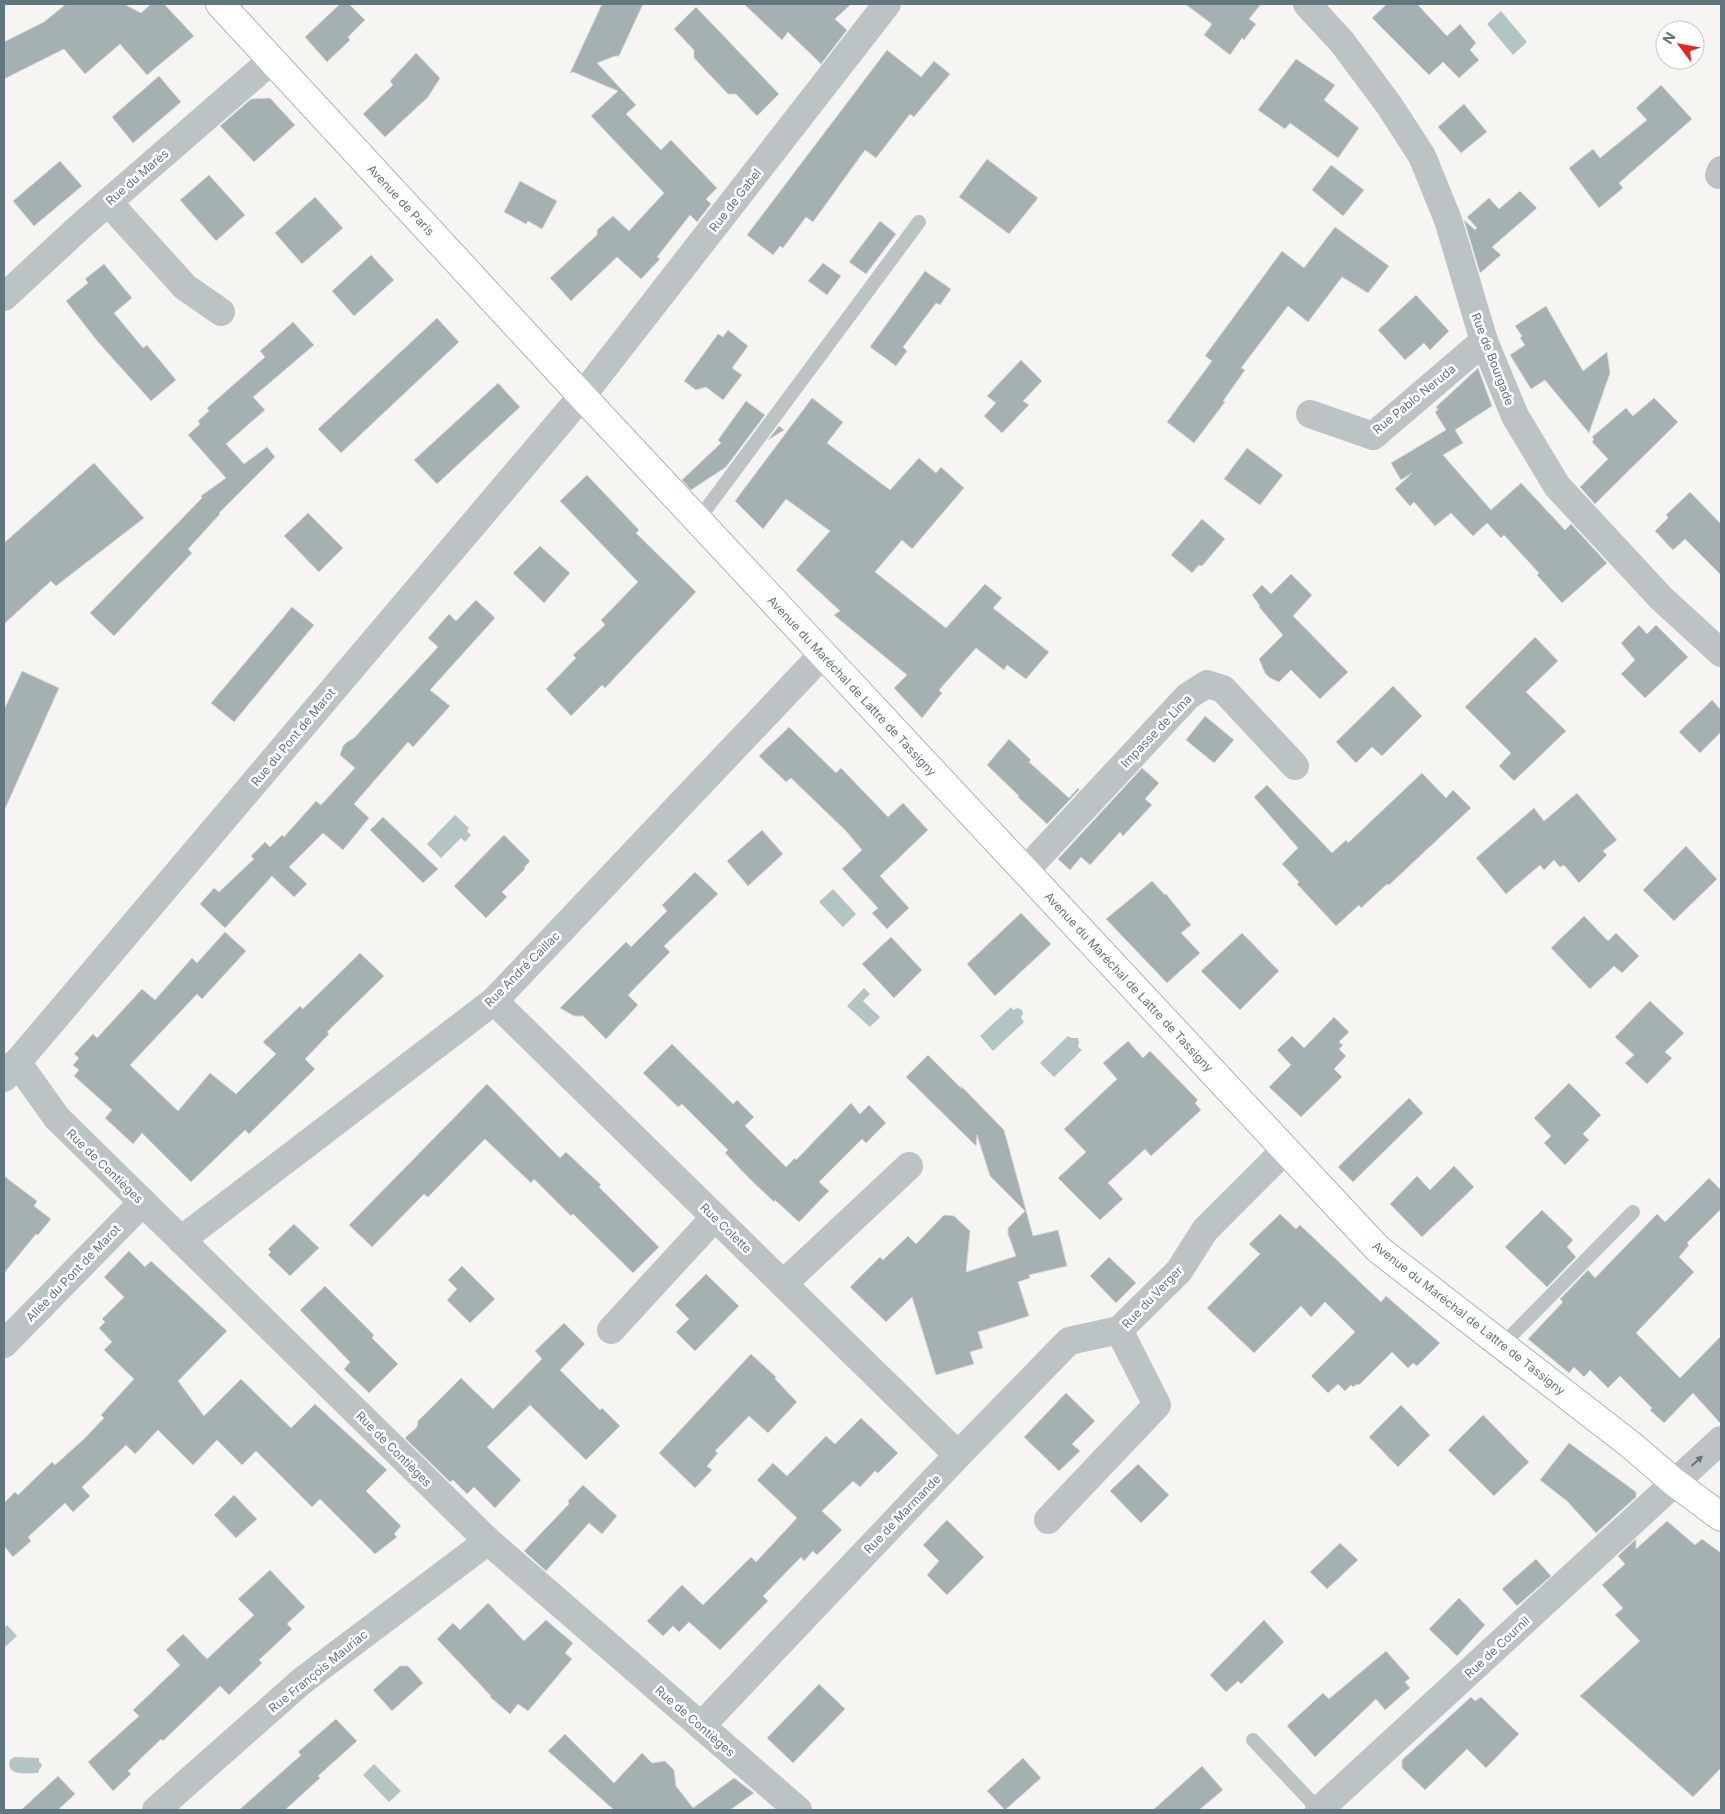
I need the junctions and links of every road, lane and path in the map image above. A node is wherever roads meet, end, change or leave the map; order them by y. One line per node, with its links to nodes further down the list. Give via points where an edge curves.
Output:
1 (220, 4): 4 (main road, Avenue de Paris)
2 (887, 4): 10 (street, Rue de Gabel)
3 (1307, 4): 9 (street, Rue de Bourgade, via 1342,42 1389,104 1422,156 1448,220)
4 (272, 60): 5 (street, Rue du Marès); 10 (main road, Avenue de Paris)
5 (108, 202): 7 (street, Rue du Marès); 8 (street, via 185,287)
6 (920, 222): 12 (lane)
7 (4, 297)
8 (221, 312)
9 (1484, 341): 11 (street, Rue Pablo Neruda, via 1373,436); 13 (street, Rue de Bourgade, via 1515,416 1557,486 1661,598)
10 (582, 396): 12 (main road, Avenue du Maréchal de Lattre de Tassigny); 18 (street, Rue du Pont de Marot)
11 (1310, 414)
12 (698, 520): 14 (main road, Avenue du Maréchal de Lattre de Tassigny)
13 (1721, 653)
14 (823, 654): 16 (main road, Avenue du Maréchal de Lattre de Tassigny); 17 (street, Rue André Caillac)
15 (1295, 766): 16 (street, Impasse de Lima, via 1223,689 1207,684 1188,696)
16 (1025, 871): 19 (main road, Avenue du Maréchal de Lattre de Tassigny)
17 (494, 1001): 23 (street, Rue Colette); 24 (street, Rue André Caillac)
18 (10, 1070): 21 (street, Rue de Contièges)
19 (1285, 1150): 27 (street, Rue du Verger, via 1205,1230 1178,1271); 29 (main road, Avenue du Maréchal de Lattre de Tassigny, via 1378,1249)
20 (909, 1166): 25 (street)
21 (143, 1202): 24 (street, Rue de Contièges); 28 (street, Allée du Pont de Marot)
22 (1633, 1212): 29 (lane)
23 (715, 1217): 25 (street, Rue Colette); 26 (street)
24 (181, 1240): 35 (street, Rue de Contièges)
25 (784, 1284): 31 (street, Rue Colette)
26 (611, 1330)
27 (1119, 1330): 31 (street, Rue de Marmande, via 1069,1341); 34 (street, Rue du Verger, via 1157,1405)
28 (4, 1344)
29 (1502, 1345): 32 (main road, Avenue du Maréchal de Lattre de Tassigny)
30 (1721, 1440): 32 (street, Rue de Cournil, one-way to 30)
31 (958, 1455): 36 (street, Rue de Marmande)
32 (1674, 1482): 33 (main road, Avenue du Maréchal de Lattre de Tassigny); 40 (street, Rue de Cournil)
33 (1721, 1517)
34 (1048, 1520)
35 (488, 1541): 36 (street, Rue de Contièges); 38 (street, Rue François Mauriac, via 302,1681)
36 (701, 1726): 39 (street, Rue de Contièges)
37 (1253, 1740): 40 (lane)
38 (156, 1810)
39 (798, 1810)
40 (1319, 1810)

